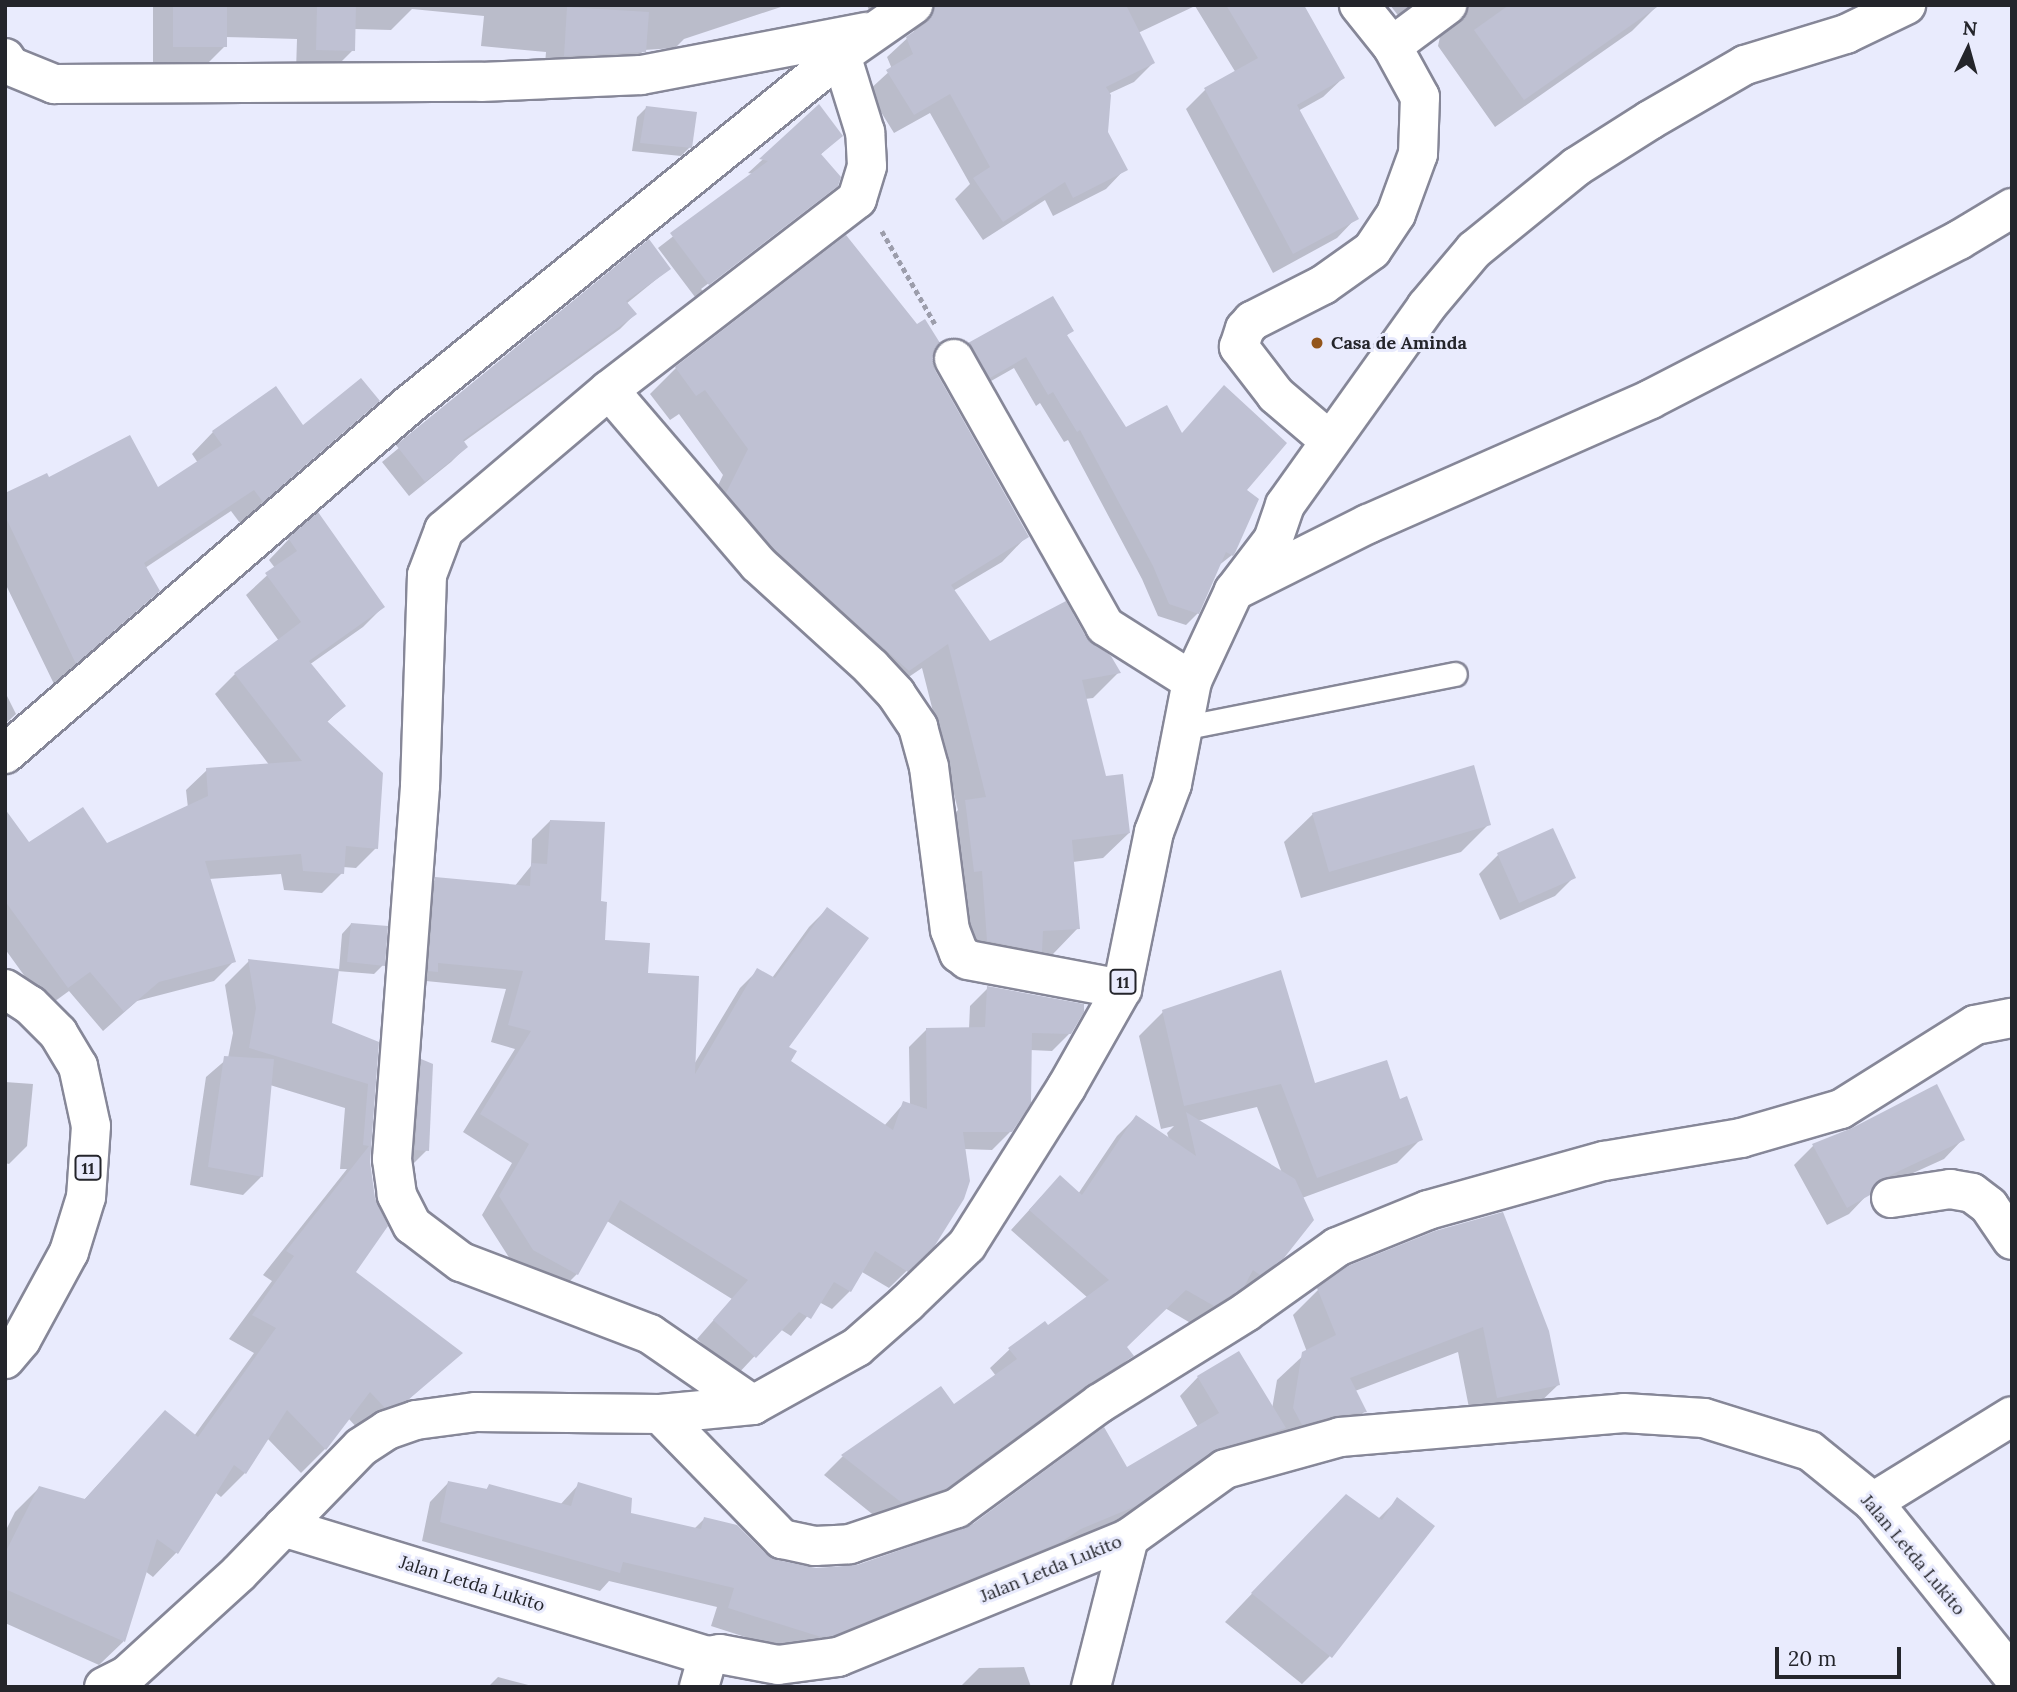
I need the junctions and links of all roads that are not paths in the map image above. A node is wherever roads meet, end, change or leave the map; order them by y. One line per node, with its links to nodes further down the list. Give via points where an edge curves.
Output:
1 (913, 5): 5 (main road)
2 (1359, 5): 6 (main road)
3 (1447, 5): 6 (main road)
4 (1906, 5): 12 (main road, 11, via 1846,34 1745,65 1576,167 1474,250 1426,307)
5 (882, 29): 7 (main road); 8 (main road, via 641,75 481,82 54,84 10,66)
6 (1392, 46): 12 (main road, via 1420,97 1418,155 1396,214 1372,250 1324,285 1252,321 1239,347 1276,395)
7 (841, 55): 11 (main road, via 865,132 867,166 861,193); 17 (main road, via 410,404)
8 (5, 58)
9 (2012, 208): 13 (main road, via 1651,399 1368,524)
10 (954, 359): 15 (main road, via 1105,626)
11 (609, 390): 19 (main road, via 758,564 871,667 918,727 929,767 950,930 959,953 968,960); 24 (main road, via 444,530 427,575 420,786 392,1159 397,1195 412,1225 461,1262 650,1334)
12 (1330, 441): 13 (main road, 11, via 1285,505 1273,540)
13 (1234, 591): 15 (main road, 11)
14 (1455, 674): 16 (lane)
15 (1192, 681): 16 (main road, 11)
16 (1182, 728): 19 (main road, 11, via 1172,784 1154,832)
17 (5, 754)
18 (5, 989): 23 (main road, 11, via 30,1005 58,1033 78,1066 91,1126 86,1197 69,1252 21,1340)
19 (1122, 989): 24 (main road, 11, via 967,1245 857,1347)
20 (2012, 1018): 25 (main road, via 1975,1025 1841,1109 1741,1138 1604,1161 1428,1210 1337,1247 1246,1312 1100,1403 957,1508 850,1544 814,1546 782,1539)
21 (1891, 1198): 22 (main road, via 1951,1189 1972,1194 1989,1206)
22 (2012, 1240)
23 (5, 1359)
24 (753, 1405): 25 (main road, 11)
25 (660, 1415): 28 (main road, 11, via 476,1412 416,1420 387,1430 361,1447)
26 (2012, 1416): 27 (main road)
27 (1873, 1502): 29 (main road, Jalan Letda Lukito, via 1810,1451 1704,1418 1624,1413 1340,1437 1225,1469); 30 (main road, Jalan Letda Lukito)
28 (283, 1527): 31 (main road, Jalan Letda Lukito); 32 (main road, 11, via 127,1676)
29 (1129, 1538): 31 (main road, Jalan Letda Lukito, via 838,1657 778,1665 720,1654); 33 (main road)
30 (2003, 1664)
31 (704, 1672)
32 (104, 1687)
33 (1091, 1687)

